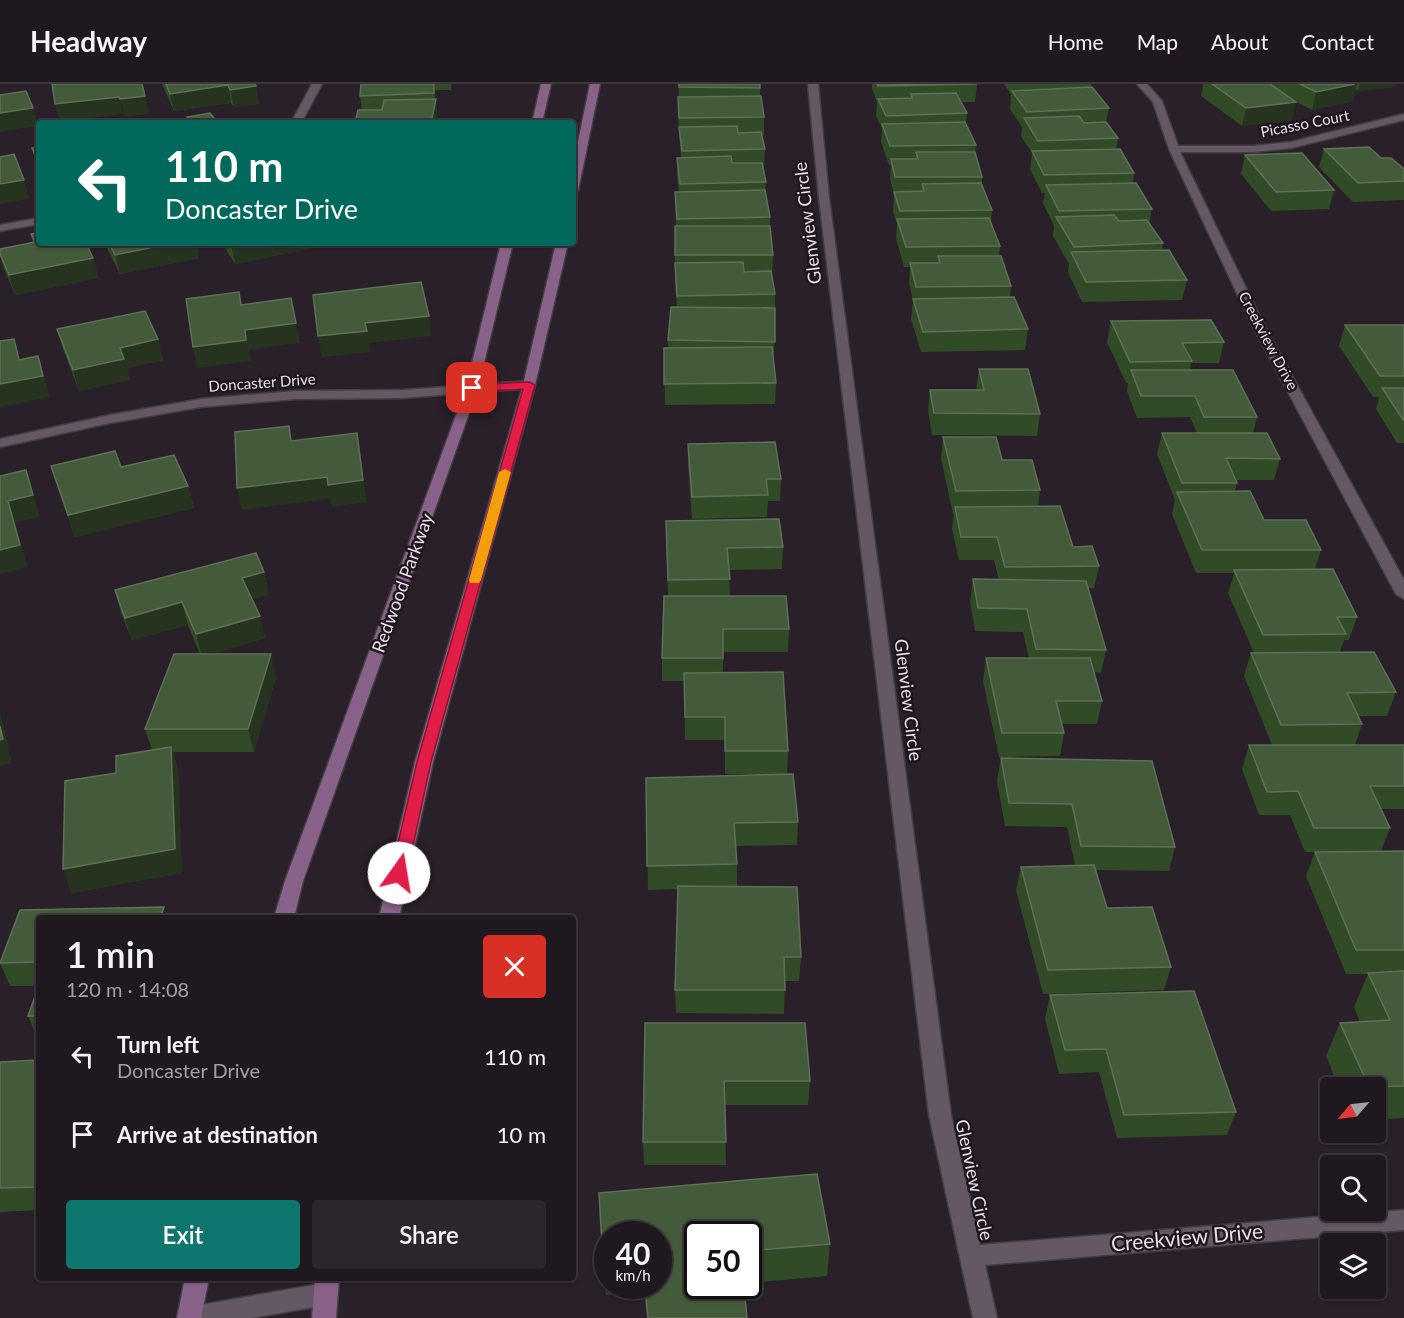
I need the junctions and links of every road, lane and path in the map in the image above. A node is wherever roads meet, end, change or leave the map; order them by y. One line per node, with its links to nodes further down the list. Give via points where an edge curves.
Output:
1 (317, 84): 7 (street)
2 (546, 84): 8 (main road)
3 (595, 84): 10 (main road)
4 (813, 84): 22 (street, Glenview Circle, via 824,198 940,1115)
5 (1142, 84): 9 (street, Creekview Drive, via 1157,100)
6 (1404, 117): 9 (street, Picasso Court, via 1291,145)
7 (298, 120)
8 (538, 120)
9 (1174, 149): 18 (street, Creekview Drive, via 1256,321)
10 (576, 176)
11 (36, 222): 12 (street)
12 (0, 228)
13 (506, 246): 16 (main road, Redwood Parkway)
14 (561, 246): 15 (main road)
15 (529, 385): 16 (street, Doncaster Drive); 20 (main road, via 424,762)
16 (472, 388): 17 (street, Doncaster Drive, via 201,403); 19 (main road, Redwood Parkway)
17 (0, 443)
18 (1404, 594)
19 (285, 915)
20 (390, 915)
21 (1404, 1220): 22 (street, Creekview Drive)
22 (970, 1256): 27 (street, Glenview Circle)
23 (196, 1281): 25 (main road)
24 (326, 1286): 25 (street); 26 (main road)
25 (189, 1318)
26 (324, 1318)
27 (985, 1318)

